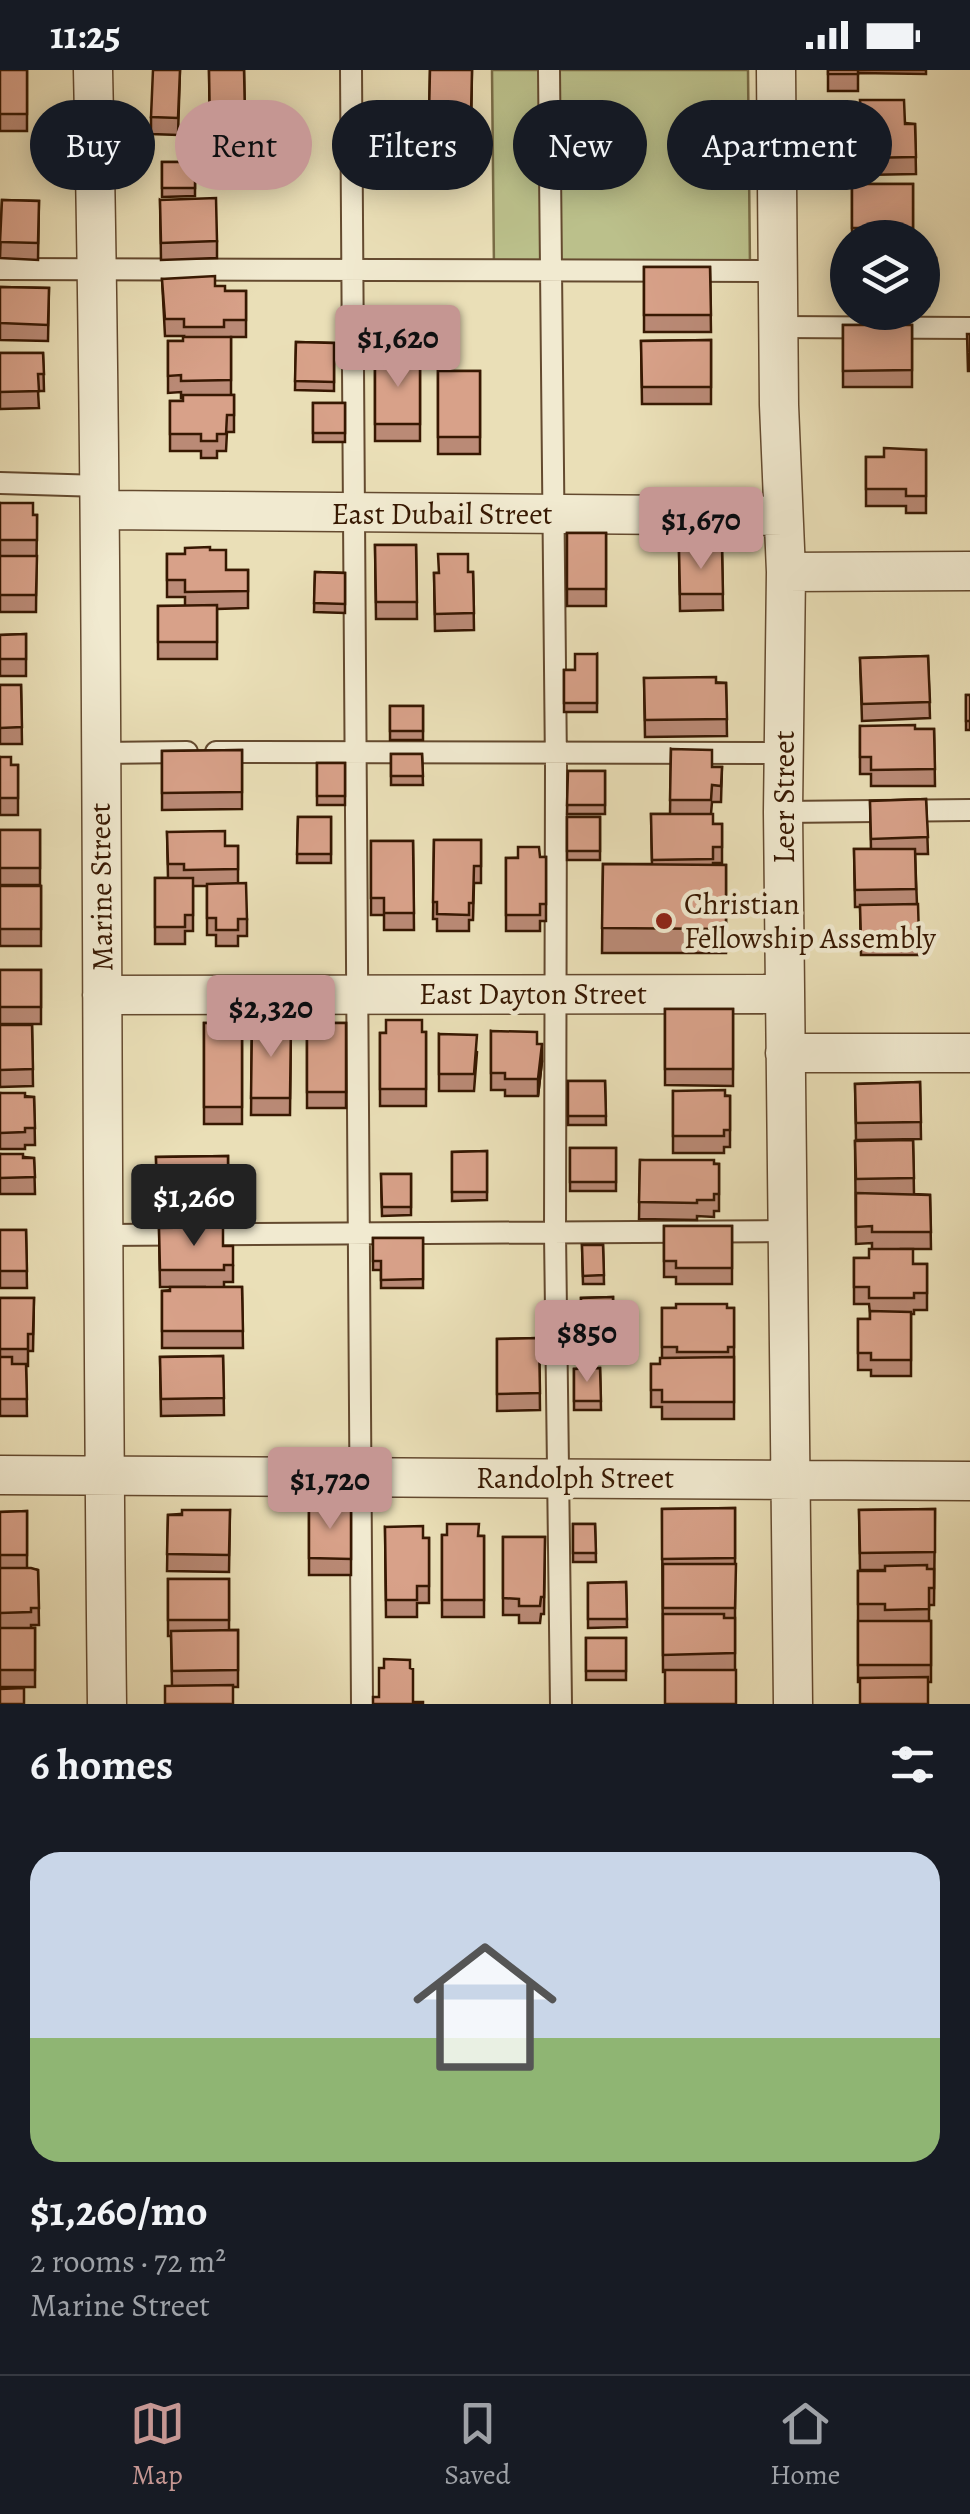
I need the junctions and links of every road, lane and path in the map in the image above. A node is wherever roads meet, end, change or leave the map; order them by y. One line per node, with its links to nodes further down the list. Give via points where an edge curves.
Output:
1 (93, 70): 6 (street, Marine Street)
2 (352, 70): 7 (lane)
3 (549, 70): 8 (lane)
4 (776, 70): 9 (street, Leer Street)
5 (0, 269): 6 (lane)
6 (98, 269): 7 (lane); 13 (street, Marine Street)
7 (354, 270): 8 (lane); 14 (lane)
8 (551, 271): 9 (lane); 15 (lane)
9 (779, 271): 10 (street, Leer Street)
10 (780, 327): 11 (lane); 16 (street, Leer Street)
11 (970, 328)
12 (0, 484): 13 (lane)
13 (101, 498): 14 (street, East Dubail Street); 21 (street, Marine Street)
14 (356, 514): 15 (street, East Dubail Street); 19 (lane)
15 (551, 515): 16 (street, East Dubail Street); 20 (lane)
16 (783, 516): 18 (street, Leer Street)
17 (970, 571): 18 (street)
18 (786, 572): 22 (street, Leer Street)
19 (358, 752): 20 (lane); 21 (lane); 25 (lane)
20 (554, 752): 22 (lane); 26 (lane)
21 (99, 753): 28 (street, Marine Street)
22 (784, 753): 24 (street, Leer Street)
23 (970, 810): 24 (lane)
24 (784, 812): 27 (street, Leer Street)
25 (360, 994): 26 (street, East Dayton Street); 28 (street, East Dayton Street); 31 (lane)
26 (556, 994): 27 (street, East Dayton Street); 33 (lane)
27 (785, 994): 29 (street, Leer Street)
28 (102, 995): 34 (street, Marine Street)
29 (786, 1053): 30 (street); 32 (street, Leer Street)
30 (970, 1053)
31 (362, 1231): 33 (lane); 34 (lane); 37 (lane)
32 (786, 1231): 33 (lane); 39 (street, Leer Street)
33 (555, 1232): 38 (lane)
34 (104, 1235): 36 (street, Marine Street)
35 (0, 1475): 36 (street, Randolph Street)
36 (104, 1475): 37 (street, Randolph Street); 41 (street, Marine Street)
37 (363, 1478): 38 (street, Randolph Street); 42 (lane)
38 (558, 1478): 39 (street, Randolph Street); 43 (lane)
39 (791, 1480): 40 (street, Randolph Street); 44 (street, Leer Street)
40 (970, 1481)
41 (107, 1704)
42 (362, 1704)
43 (561, 1704)
44 (792, 1704)

